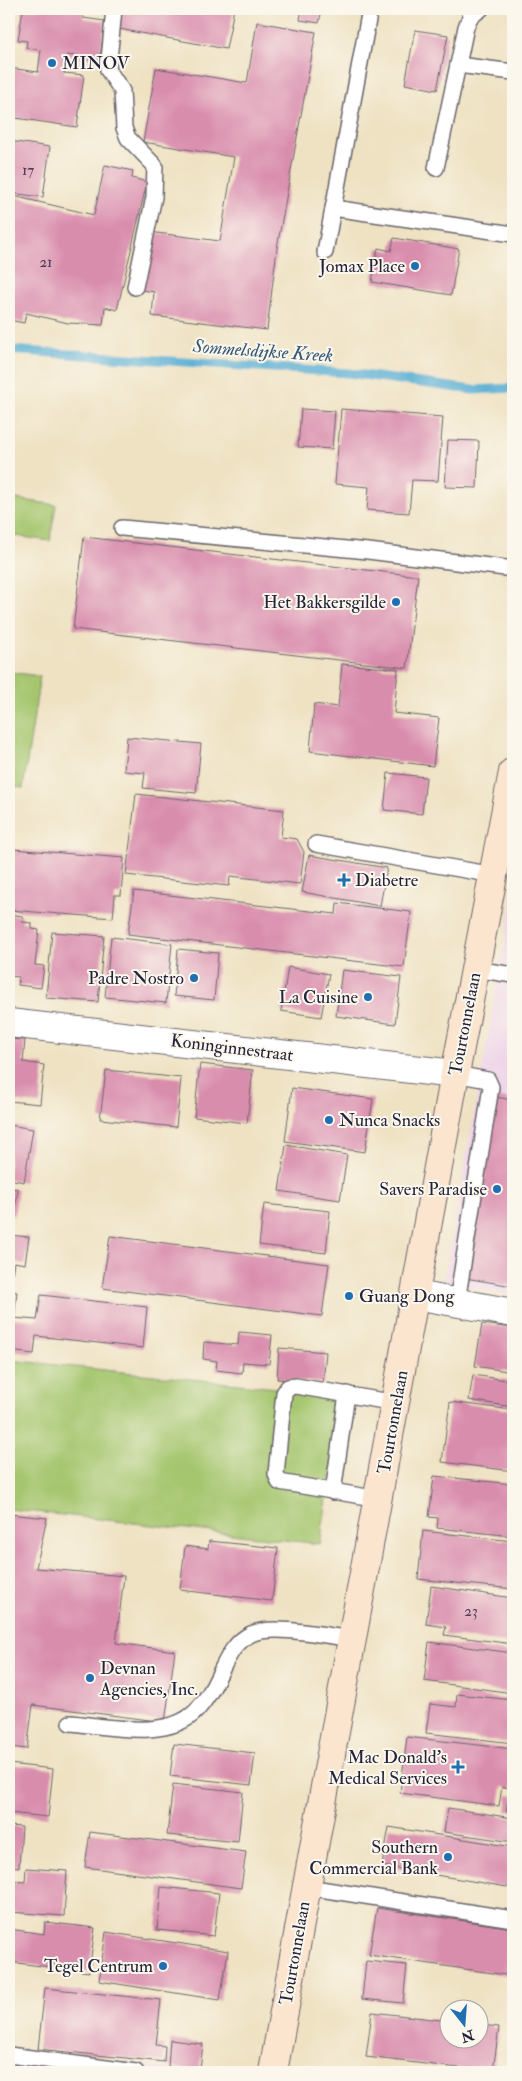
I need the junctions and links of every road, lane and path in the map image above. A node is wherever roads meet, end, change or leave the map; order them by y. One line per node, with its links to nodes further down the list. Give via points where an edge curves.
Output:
1 (114, 9): 10 (lane, via 108,70 122,91 124,128 128,138 155,166 154,197)
2 (370, 9): 7 (lane)
3 (481, 9): 4 (lane, via 470,17)
4 (458, 65): 5 (lane); 6 (lane)
5 (513, 72)
6 (436, 168)
7 (333, 208): 8 (lane); 9 (lane)
8 (513, 234)
9 (325, 252)
10 (134, 287)
11 (122, 528): 12 (lane, via 368,551)
12 (513, 569)
13 (513, 772): 15 (street, Tourtonnelaan)
14 (316, 844): 15 (lane)
15 (494, 875): 16 (street, Tourtonnelaan)
16 (475, 970): 17 (lane); 19 (street, Tourtonnelaan)
17 (513, 975)
18 (9, 1023): 19 (street, Koninginnestraat)
19 (455, 1074): 20 (street, Tourtonnelaan); 21 (lane, via 488,1080 491,1088)
20 (416, 1295): 21 (street); 24 (street, Tourtonnelaan)
21 (457, 1302): 22 (street)
22 (513, 1313)
23 (347, 1394): 24 (lane); 25 (lane); 25 (lane, via 296,1386 288,1387 284,1393 276,1474 279,1482)
24 (396, 1403): 26 (street, Tourtonnelaan)
25 (333, 1492): 26 (lane)
26 (379, 1499): 27 (street, Tourtonnelaan)
27 (353, 1638): 28 (lane, via 272,1629 251,1634 232,1648 197,1711 172,1726 150,1730); 29 (street, Tourtonnelaan)
28 (70, 1724)
29 (306, 1887): 30 (lane); 33 (street, Tourtonnelaan)
30 (513, 1920)
31 (9, 2055): 32 (lane)
32 (136, 2072)
33 (273, 2072)

